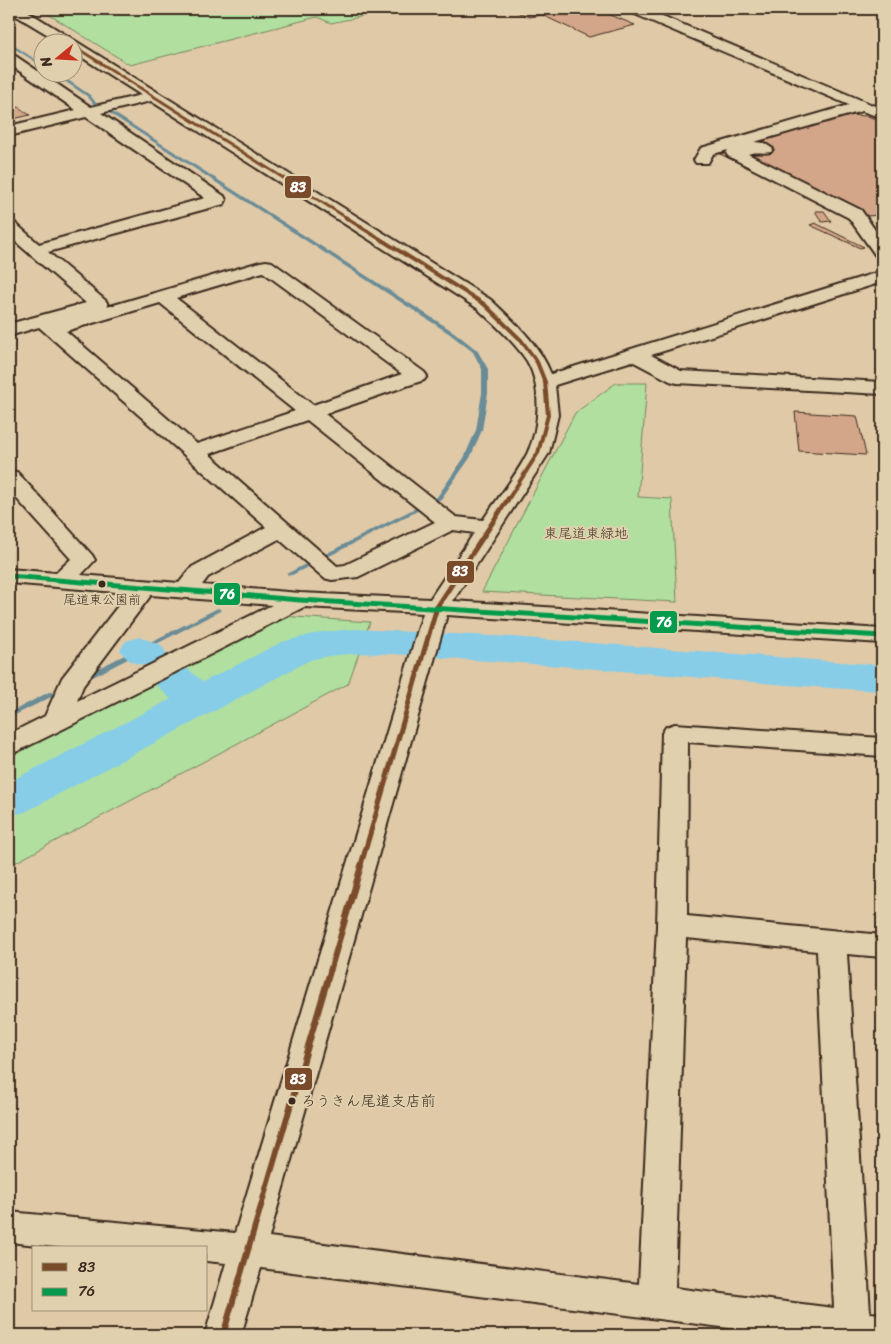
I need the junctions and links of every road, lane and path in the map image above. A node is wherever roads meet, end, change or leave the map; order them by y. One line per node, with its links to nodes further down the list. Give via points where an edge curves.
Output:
1 (15, 9): 3 (street)
2 (635, 9): 7 (street)
3 (53, 32)
4 (82, 51): 6 (street)
5 (9, 58): 8 (street)
6 (155, 96): 8 (street); 21 (street, via 484,304 521,340 538,362)
7 (863, 106): 9 (street); 12 (street, via 707,151)
8 (96, 112): 11 (street); 14 (street, via 218,200)
9 (882, 114)
10 (882, 128): 15 (street, via 852,117 763,144 767,148 758,146 734,153 855,214)
11 (9, 131)
12 (702, 160)
13 (9, 228): 14 (street)
14 (36, 250): 18 (street, via 99,305)
15 (882, 252)
16 (882, 276): 20 (street)
17 (163, 296): 18 (street); 23 (street); 23 (street, via 266,266 417,376)
18 (48, 325): 19 (street); 24 (street)
19 (9, 330)
20 (634, 354): 21 (street); 22 (street, via 678,376)
21 (545, 382): 28 (street, via 548,415 538,453)
22 (882, 388)
23 (310, 412): 24 (street); 26 (street)
24 (195, 452): 27 (street)
25 (9, 478): 30 (street, via 84,560)
26 (450, 523): 27 (street, via 350,572 332,573); 28 (street)
27 (282, 528): 32 (street, via 200,572)
28 (488, 528): 34 (street)
29 (9, 576): 30 (street)
30 (63, 580): 31 (street)
31 (145, 587): 32 (street); 36 (street, via 72,684)
32 (186, 590): 33 (street)
33 (300, 600): 34 (street); 36 (street)
34 (435, 615): 35 (street); 43 (street)
35 (882, 636)
36 (56, 722): 37 (street)
37 (9, 745)
38 (882, 747): 39 (street, via 676,733)
39 (672, 926): 40 (street); 44 (street)
40 (831, 941): 41 (street); 45 (street)
41 (882, 946)
42 (9, 1227): 43 (street)
43 (248, 1252): 44 (street); 46 (street)
44 (656, 1302): 45 (street)
45 (868, 1329)
46 (223, 1335)

